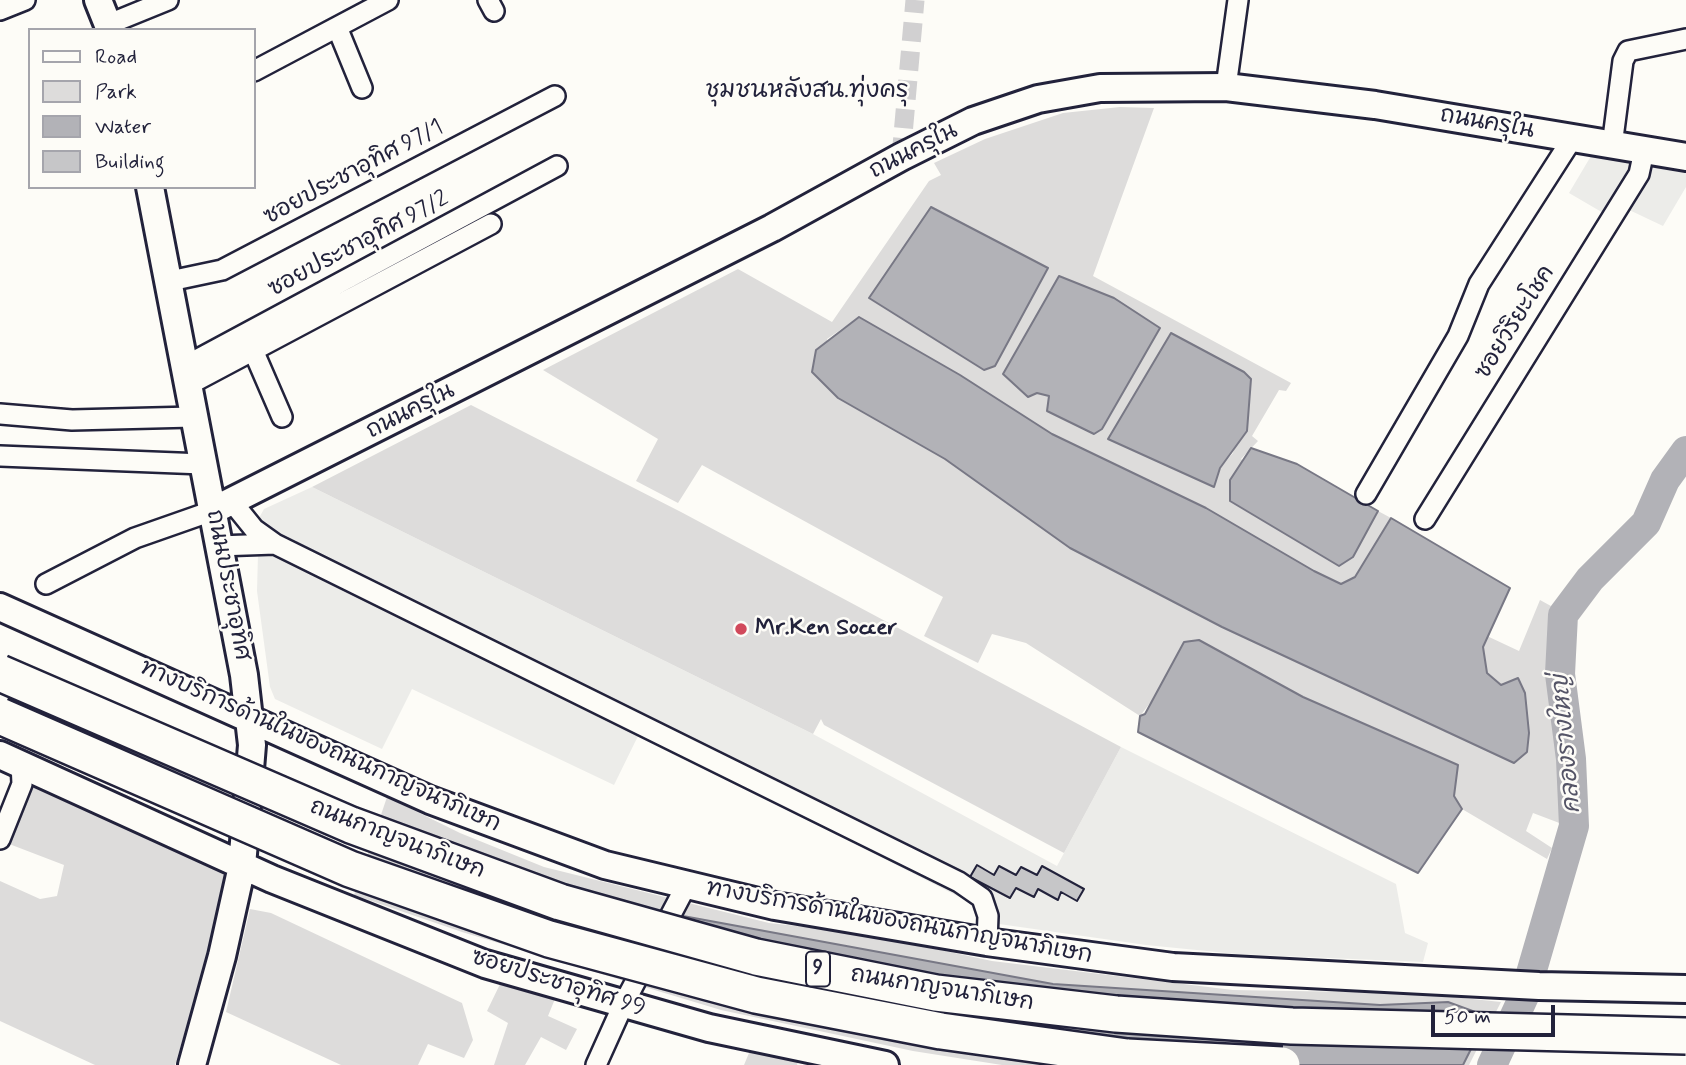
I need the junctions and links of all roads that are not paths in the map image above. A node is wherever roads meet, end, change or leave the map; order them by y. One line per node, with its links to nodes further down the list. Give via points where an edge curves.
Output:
1 (25, 0): 6 (street)
2 (98, 0): 7 (main road)
3 (167, 0): 7 (street)
4 (388, 0): 8 (street)
5 (1238, 0): 11 (street)
6 (0, 10)
7 (110, 27)
8 (337, 27): 10 (street); 12 (street)
9 (1686, 39): 15 (street, via 1628,51)
10 (256, 70)
11 (1226, 87): 14 (main road, ถนนครุใน, via 1375,105); 30 (main road, ถนนครุใน, via 1068,92 1005,108 901,157 772,229)
12 (362, 88)
13 (555, 96): 21 (street, ซอยประชาอุทิศ 97/1, via 222,270)
14 (1573, 139): 15 (main road, ถนนครุใน); 29 (street, via 1479,284 1452,348)
15 (1612, 146): 16 (main road, ถนนครุใน)
16 (1644, 151): 17 (main road, ถนนครุใน); 31 (street, ซอยวิริยะโชค, via 1639,174)
17 (1686, 157)
18 (557, 166): 23 (street, ซอยประชาอุทิศ 97/2)
19 (150, 189): 21 (main road, ถนนประชาอุทิศ)
20 (491, 224): 22 (street)
21 (170, 281): 23 (main road, ถนนประชาอุทิศ)
22 (253, 350): 23 (street); 26 (street)
23 (186, 375): 25 (main road, ถนนประชาอุทิศ)
24 (0, 414): 25 (street, via 72,420)
25 (194, 416): 28 (main road, ถนนประชาอุทิศ)
26 (282, 417)
27 (0, 456): 28 (street)
28 (203, 464): 30 (main road, ถนนประชาอุทิศ)
29 (1366, 494)
30 (222, 507): 32 (street); 33 (main road, ถนนประชาอุทิศ); 34 (street, via 135,538)
31 (1425, 519)
32 (275, 544): 33 (street); 43 (street, via 959,882 982,898 988,916)
33 (218, 546): 38 (main road, ถนนประชาอุทิศ)
34 (46, 584)
35 (0, 607): 38 (main road, ทางบริการด้านในของถนนกาญจนาภิเษก, via 194,692)
36 (0, 673): 46 (highway, ถนนกาญจนาภิเษก / 9, bridge, via 351,825 560,902 756,957 936,993 1116,1014 1319,1027)
37 (0, 716): 50 (highway, ถนนกาญจนาภิเษก / 9, bridge, via 351,869 549,939 756,995 941,1031 1127,1056)
38 (250, 722): 41 (main road, ถนนประชาอุทิศ, via 250,794); 42 (main road, ทางบริการด้านในของถนนกาญจนาภิเษก, via 517,834 605,865)
39 (11, 759): 40 (street, via 22,784); 41 (main road, ซอยประชาอุทิศ 99)
40 (0, 839)
41 (242, 866): 45 (main road, ซอยประชาอุทิศ 99, via 485,964); 47 (main road, ถนนประชาอุทิศ)
42 (686, 886): 43 (main road, ทางบริการด้านในของถนนกาญจนาภิเษก); 45 (street)
43 (987, 942): 44 (main road, ทางบริการด้านในของถนนกาญจนาภิเษก, via 1173,967)
44 (1686, 989)
45 (623, 1005): 48 (street); 49 (main road, ซอยประชาอุทิศ 99)
46 (1686, 1036)
47 (192, 1065)
48 (596, 1065)
49 (885, 1065)
50 (1282, 1065)

